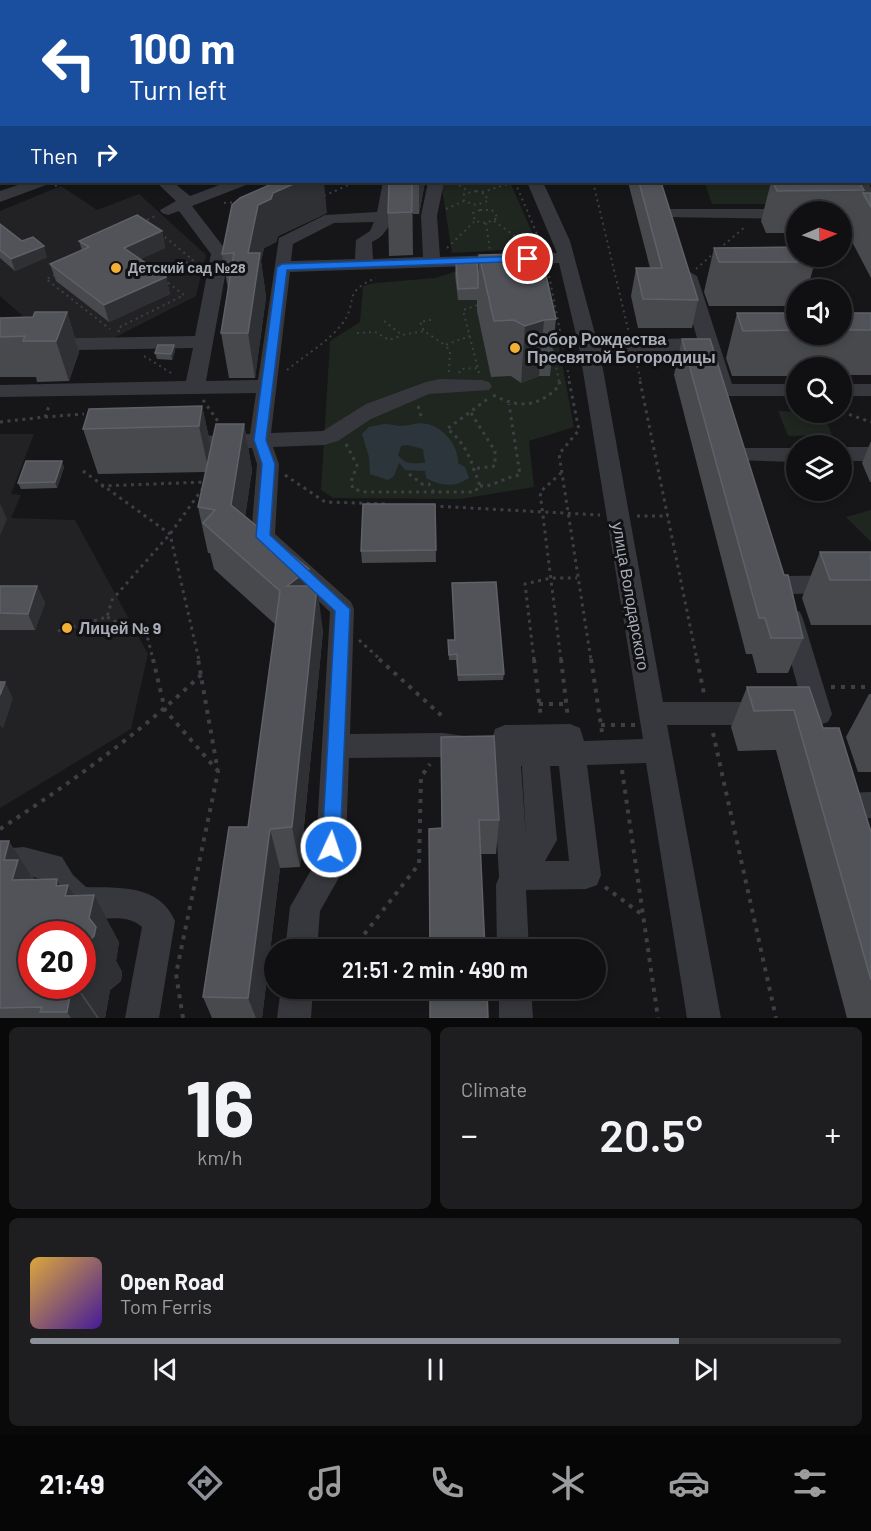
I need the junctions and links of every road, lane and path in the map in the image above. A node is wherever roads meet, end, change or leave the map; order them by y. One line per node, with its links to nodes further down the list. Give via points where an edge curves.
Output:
1 (37, 183): 19 (street)
2 (68, 183): 14 (path)
3 (165, 183): 21 (street)
4 (237, 183): 21 (street)
5 (353, 183): 29 (path, via 314,201 332,210)
6 (391, 183): 28 (street)
7 (436, 183): 39 (street, via 429,216)
8 (456, 183): 16 (path)
9 (512, 183): 17 (path)
10 (515, 183): 37 (path)
11 (535, 183): 37 (street, улица Володарского, via 562,241)
12 (770, 183): 15 (path)
13 (860, 183): 24 (street)
14 (60, 184)
15 (775, 184)
16 (469, 192): 17 (path); 22 (path, via 462,198)
17 (482, 192): 22 (path, via 488,201)
18 (663, 192): 25 (street)
19 (0, 197)
20 (248, 202): 21 (path)
21 (179, 205): 31 (path); 61 (street, via 220,254)
22 (476, 205): 23 (path)
23 (485, 209): 30 (path, via 473,213); 32 (path, via 497,214)
24 (868, 210)
25 (669, 214): 26 (street); 35 (street)
26 (760, 214): 27 (street); 45 (path)
27 (786, 214)
28 (384, 217): 29 (street); 42 (street, via 377,234 364,240)
29 (331, 218): 40 (street, via 285,242)
30 (475, 220): 33 (path); 39 (path)
31 (146, 221): 34 (path); 44 (path, via 193,260)
32 (494, 221): 33 (path); 37 (path)
33 (486, 223): 38 (path)
34 (137, 225)
35 (675, 235)
36 (682, 255): 45 (street)
37 (557, 258): 38 (street); 49 (path); 64 (street, улица Володарского)
38 (492, 260): 39 (street)
39 (432, 262): 42 (street)
40 (282, 267): 42 (street); 65 (street)
41 (151, 270): 44 (path)
42 (373, 270): 65 (path, via 353,290 344,323)
43 (64, 271): 57 (path, via 46,279)
44 (160, 276): 51 (path, via 184,295)
45 (689, 279): 46 (street); 62 (street)
46 (713, 282)
47 (484, 303): 59 (path, via 463,310)
48 (545, 306): 49 (path)
49 (555, 308): 92 (path, via 579,429 559,454)
50 (136, 310): 51 (path)
51 (142, 315): 57 (path)
52 (430, 320): 55 (path, via 420,322)
53 (384, 321): 58 (path)
54 (0, 325): 57 (street, via 22,345)
55 (424, 331): 58 (path); 63 (path)
56 (357, 333): 58 (path, via 375,332 389,340)
57 (121, 336): 61 (street); 67 (path)
58 (401, 336)
59 (470, 336): 63 (path); 72 (path)
60 (552, 340): 74 (path, via 560,385 550,397 535,405)
61 (204, 342): 67 (street)
62 (708, 344): 64 (street); 81 (street)
63 (445, 345): 66 (path, via 450,351 451,368 446,376)
64 (589, 347): 115 (street, улица Володарского)
65 (267, 386): 67 (street); 83 (street)
66 (447, 386): 72 (street); 82 (street, via 414,392 351,420)
67 (195, 388): 68 (street); 84 (path)
68 (55, 390): 71 (street); 78 (path)
69 (852, 390): 70 (street)
70 (871, 390)
71 (0, 391)
72 (488, 391): 74 (path); 75 (path)
73 (786, 397): 81 (street)
74 (509, 405): 95 (path, via 520,475 498,480 490,487)
75 (471, 412): 90 (path, via 447,429 459,435); 90 (path, via 495,451 495,466)
76 (84, 414): 78 (path)
77 (852, 415): 80 (path)
78 (45, 417): 79 (path)
79 (0, 422)
80 (871, 422)
81 (736, 433): 86 (street)
82 (340, 434): 83 (street); 96 (path, via 357,465 353,489)
83 (260, 440): 84 (street); 89 (street)
84 (232, 442): 85 (street)
85 (162, 444)
86 (786, 450)
87 (852, 454): 88 (street)
88 (871, 454)
89 (268, 464): 97 (path, via 325,502); 107 (street, via 263,537 342,609)
90 (472, 469): 95 (path)
91 (83, 471): 94 (path)
92 (561, 473): 99 (path, via 540,492); 100 (path)
93 (409, 474): 96 (path, via 422,484 429,484)
94 (102, 486): 102 (path); 102 (path, via 207,482)
95 (480, 486): 96 (path, via 474,492)
96 (434, 493)
97 (394, 504)
98 (428, 506): 99 (path)
99 (543, 511): 100 (path); 103 (path)
100 (567, 514): 104 (path)
101 (668, 516): 116 (path)
102 (170, 534): 106 (path, via 112,600); 109 (path)
103 (551, 578): 104 (path); 112 (path, via 525,584); 113 (path)
104 (577, 578): 120 (path)
105 (871, 584): 110 (street, via 778,574)
106 (107, 617): 108 (path); 114 (path, via 148,639)
107 (342, 624): 117 (path); 119 (street)
108 (58, 631)
109 (202, 674): 114 (path); 123 (path)
110 (812, 687): 111 (path); 116 (street, via 822,725)
111 (871, 687)
112 (539, 704): 113 (path); 122 (path)
113 (566, 704): 122 (path)
114 (165, 710): 123 (path); 125 (path, via 88,772)
115 (651, 713): 116 (street); 121 (street, улица Володарского)
116 (708, 715): 139 (path)
117 (442, 716)
118 (443, 745): 119 (street); 122 (street, via 500,753); 129 (path, via 421,777 419,864)
119 (336, 746): 128 (street, via 330,867 305,907)
120 (612, 750): 121 (street); 122 (street); 137 (path)
121 (658, 751): 138 (street, улица Володарского)
122 (551, 753): 122 (street, via 586,875 514,876 504,737 570,736); 130 (street, via 542,840 511,885)
123 (218, 772): 134 (path, via 177,974)
124 (852, 797): 126 (street)
125 (0, 829)
126 (855, 837)
127 (0, 863): 133 (street, via 24,861 51,867 62,885 80,902 139,904 159,921)
128 (302, 939)
129 (361, 939)
130 (513, 939)
131 (296, 999): 135 (street)
132 (515, 999): 136 (street)
133 (142, 1018)
134 (183, 1018)
135 (294, 1018)
136 (516, 1018)
137 (658, 1018)
138 (704, 1018)
139 (776, 1018)

